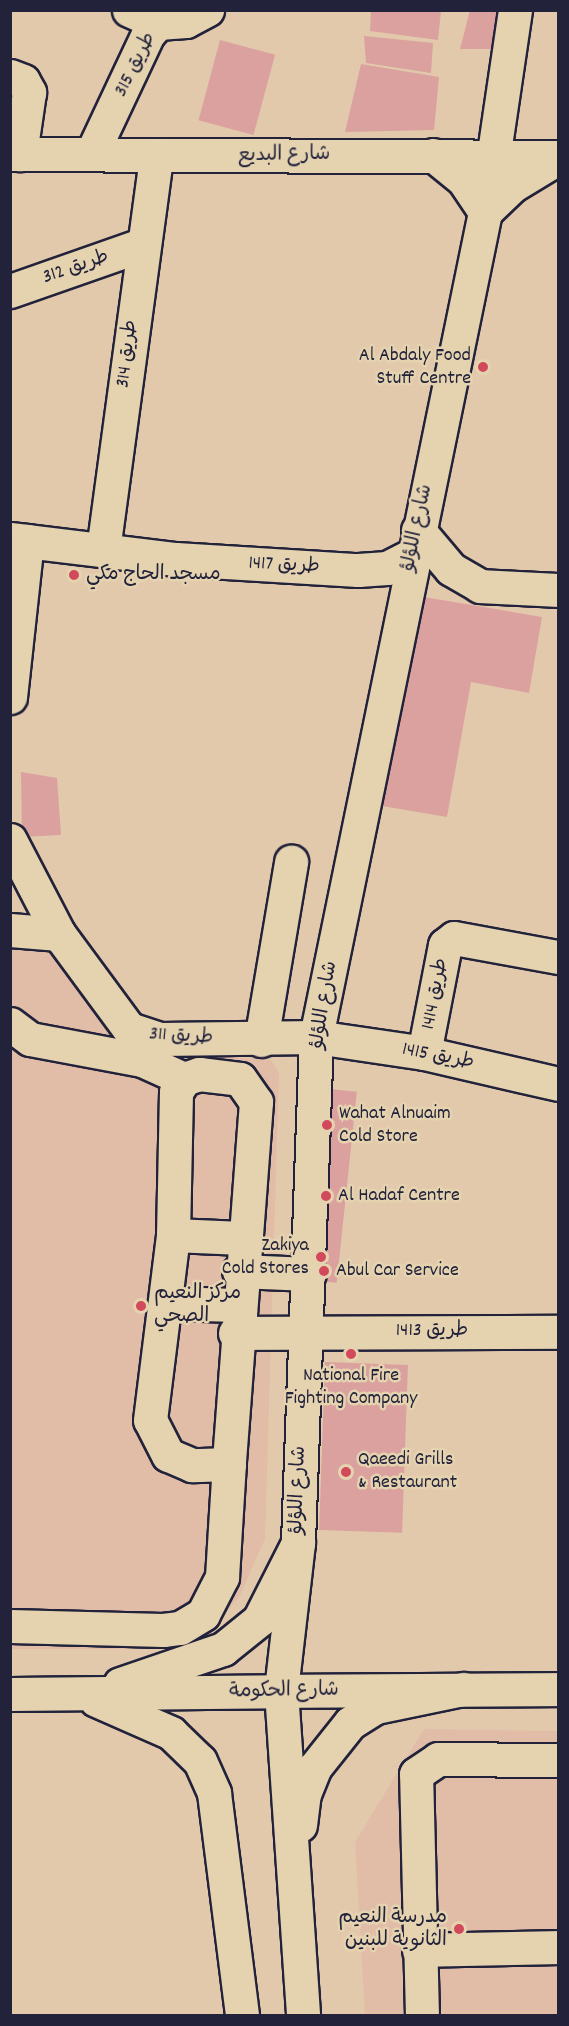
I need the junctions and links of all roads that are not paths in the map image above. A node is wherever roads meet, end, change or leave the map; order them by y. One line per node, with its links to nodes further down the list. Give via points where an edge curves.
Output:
1 (207, 10): 3 (street, طريق 315, via 186,21)
2 (515, 10): 5 (street, شارع اللؤلؤ)
3 (143, 17): 6 (street, طريق 315)
4 (10, 76): 7 (street, via 23,81 29,92)
5 (501, 81): 9 (street, شارع اللؤلؤ); 10 (street, via 512,120 525,136)
6 (92, 153): 7 (street, شارع البديع); 11 (street, شارع البديع)
7 (15, 154)
8 (433, 155): 9 (street, شارع البديع); 11 (street, شارع البديع); 12 (street, via 463,179)
9 (492, 156): 10 (street, شارع البديع); 12 (street, شارع اللؤلؤ)
10 (558, 157): 12 (street, via 512,186)
11 (156, 158): 13 (street, طريق 314)
12 (485, 212): 16 (street, شارع اللؤلؤ)
13 (141, 245): 14 (street, طريق 312); 17 (street, طريق 314)
14 (10, 291)
15 (19, 540): 17 (street, طريق 1417); 19 (street)
16 (415, 543): 17 (street, طريق 1417, via 387,568 358,570); 18 (street, via 480,586); 26 (street, شارع اللؤلؤ)
17 (103, 550)
18 (558, 590)
19 (10, 697)
20 (10, 840): 23 (street, طريق 311)
21 (291, 862): 27 (street)
22 (10, 930): 23 (street)
23 (59, 934): 27 (street, طريق 311, via 129,1029 160,1039)
24 (558, 957): 28 (street, طريق 1414, via 454,938 445,945)
25 (10, 1024): 29 (street, via 30,1039 142,1060)
26 (316, 1037): 27 (street, طريق 311); 28 (street, طريق 1415); 34 (street, شارع اللؤلؤ)
27 (261, 1040)
28 (424, 1053): 30 (street, طريق 1415)
29 (184, 1078): 31 (street, via 175,1100); 32 (street, via 233,1077 254,1095)
30 (558, 1084)
31 (173, 1235): 32 (street); 35 (street)
32 (242, 1238): 33 (street)
33 (239, 1271): 34 (street); 36 (street)
34 (309, 1274): 37 (street, شارع اللؤلؤ)
35 (166, 1303): 36 (street, طريق 1413); 39 (street, via 150,1407 152,1433 180,1461)
36 (236, 1319): 37 (street, طريق 1413); 39 (street)
37 (304, 1330): 38 (street, طريق 1413); 40 (street, شارع اللؤلؤ)
38 (558, 1332)
39 (229, 1464): 41 (street, via 222,1577 203,1614 180,1628 163,1630)
40 (298, 1543): 44 (street, شارع اللؤلؤ); 46 (street, via 258,1620 223,1649)
41 (10, 1626)
42 (463, 1689): 43 (street, شارع الحكومة); 44 (street, شارع الحكومة); 48 (street, via 376,1707 332,1743 304,1794)
43 (558, 1689)
44 (281, 1691): 46 (street, شارع الحكومة); 48 (street, شارع اللؤلؤ)
45 (10, 1694): 46 (street, شارع الحكومة)
46 (84, 1695): 51 (street, via 171,1733 200,1761 214,1793)
47 (558, 1760): 50 (street, via 438,1759 422,1766 415,1783)
48 (293, 1890): 52 (street, شارع اللؤلؤ)
49 (558, 1947): 50 (street)
50 (419, 1950): 53 (street)
51 (242, 2016)
52 (303, 2016)
53 (422, 2016)

